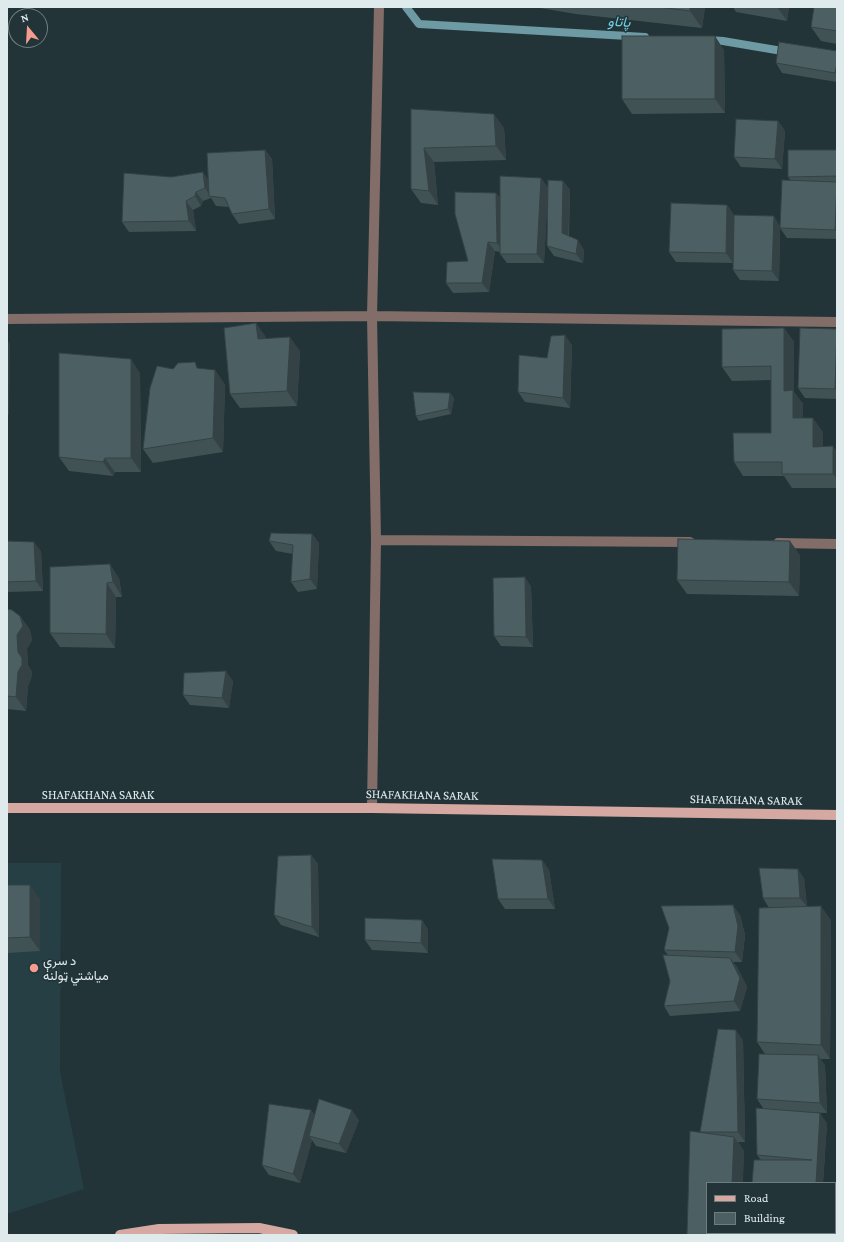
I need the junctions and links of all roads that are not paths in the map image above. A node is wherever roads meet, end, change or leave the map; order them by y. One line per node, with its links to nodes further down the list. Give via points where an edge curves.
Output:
1 (379, 7): 2 (street)
2 (372, 316): 3 (street); 4 (street); 5 (street)
3 (7, 319)
4 (837, 322)
5 (376, 540): 6 (street); 10 (street)
6 (702, 542)
7 (766, 543): 8 (street)
8 (837, 544)
9 (7, 808): 10 (main road, SHAFAKHANA SARAK)
10 (372, 808): 11 (main road, SHAFAKHANA SARAK)
11 (837, 815)
12 (120, 1235): 13 (main road, via 159,1229 259,1228)
13 (293, 1235)

